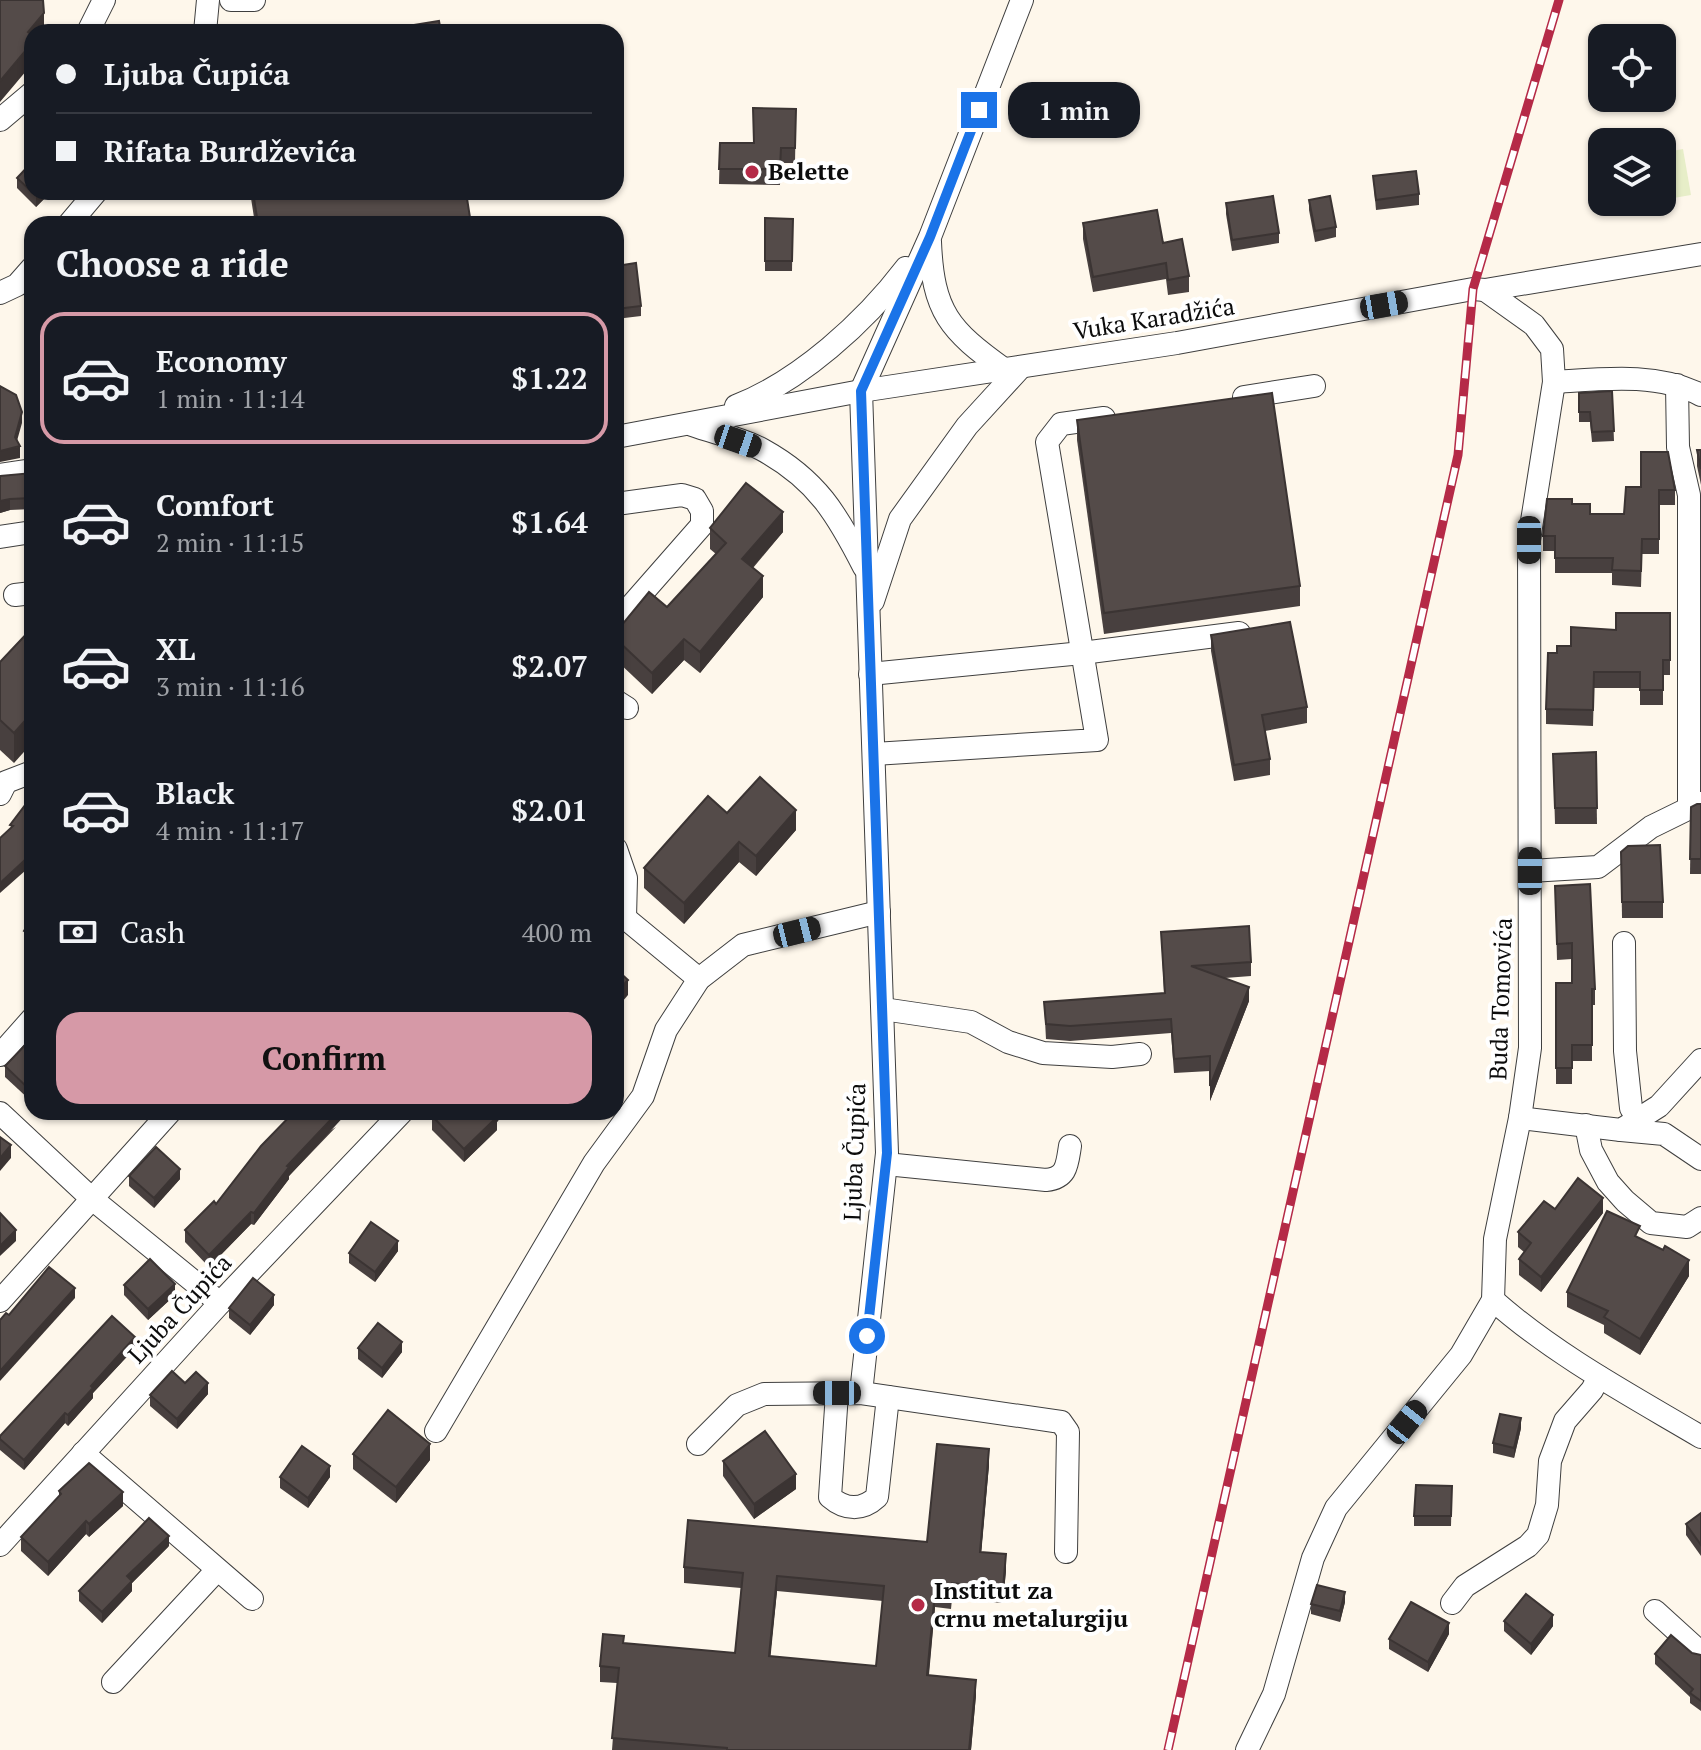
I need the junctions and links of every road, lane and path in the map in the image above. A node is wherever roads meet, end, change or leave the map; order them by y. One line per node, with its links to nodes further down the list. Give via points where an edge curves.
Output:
1 (104, 0): 6 (street)
2 (208, 0): 7 (street)
3 (231, 0): 4 (street)
4 (254, 0)
5 (1022, 0): 12 (street)
6 (92, 24)
7 (206, 24)
8 (24, 100): 9 (street)
9 (0, 120)
10 (89, 200): 11 (street)
11 (76, 216)
12 (930, 237): 17 (street, via 931,279 942,310 967,343); 21 (street); 25 (street, via 891,288 805,367 756,398)
13 (1701, 254): 15 (street, Vuka Karadžića)
14 (24, 277): 16 (street)
15 (1485, 290): 17 (street, Vuka Karadžića); 18 (street, Buda Tomovića, via 1534,325 1552,349)
16 (0, 293)
17 (1013, 369): 21 (street, Vuka Karadžića); 34 (street, via 900,519)
18 (1554, 382): 19 (street, via 1617,379); 43 (street, Buda Tomovića, via 1529,540)
19 (1677, 385): 22 (street); 41 (street, via 1678,447 1689,495)
20 (1314, 386): 23 (street)
21 (861, 391): 25 (street, Vuka Karadžića); 32 (street, Ljuba Čupića)
22 (1701, 395)
23 (1219, 400)
24 (1124, 414): 36 (street, via 1061,424 1047,442)
25 (690, 425): 26 (street, Vuka Karadžića); 32 (street, via 762,449 815,487 839,518)
26 (624, 436)
27 (24, 471): 28 (street)
28 (0, 475)
29 (624, 503): 33 (street, via 682,495 695,499 702,525)
30 (24, 533): 31 (street)
31 (0, 537)
32 (866, 572): 34 (street, Ljuba Čupića)
33 (624, 614)
34 (868, 617): 37 (street, Ljuba Čupića)
35 (1247, 632): 36 (street)
36 (1082, 653): 37 (street); 38 (street, via 1097,740)
37 (870, 674): 38 (street, Ljuba Čupića)
38 (874, 754): 45 (street, Ljuba Čupića)
39 (24, 776): 40 (street)
40 (2, 786)
41 (1695, 805): 43 (street, via 1651,827 1598,867)
42 (624, 870): 44 (street)
43 (1530, 871): 55 (street, Buda Tomovića, via 1530,1048)
44 (624, 891)
45 (879, 912): 48 (street, via 743,945); 49 (street, Ljuba Čupića)
46 (624, 920): 48 (street)
47 (1624, 943): 58 (street)
48 (699, 979): 74 (street, via 666,1030 643,1096 594,1163)
49 (883, 1009): 51 (street, via 971,1022 1043,1053); 64 (street, Ljuba Čupića)
50 (24, 1028): 52 (street)
51 (1140, 1054)
52 (0, 1055)
53 (1701, 1060): 58 (street, via 1659,1106)
54 (0, 1113): 65 (street)
55 (1520, 1118): 59 (street); 67 (street, Buda Tomovića, via 1495,1239)
56 (163, 1120): 65 (street)
57 (394, 1120): 69 (street, Ljuba Čupića)
58 (1629, 1124): 59 (street); 61 (street)
59 (1586, 1125): 66 (street, via 1591,1150 1608,1182 1642,1216 1651,1223 1687,1227)
60 (1701, 1135): 61 (street)
61 (1677, 1142): 63 (street)
62 (1070, 1146): 64 (street, via 1066,1171 1058,1179)
63 (1701, 1159)
64 (886, 1164): 72 (street, Ljuba Čupića)
65 (91, 1198): 68 (street); 69 (street)
66 (1701, 1218)
67 (1493, 1300): 70 (street); 86 (street, via 1461,1355 1336,1508 1313,1558 1274,1694)
68 (0, 1301)
69 (220, 1303): 77 (street, Ljuba Čupića)
70 (1599, 1377): 75 (street); 82 (street, via 1565,1421 1550,1461 1547,1505 1538,1535 1465,1586)
71 (837, 1393): 72 (street); 73 (street, via 830,1497 852,1508 867,1507 877,1497); 76 (street, via 764,1394 737,1405)
72 (861, 1393): 73 (street)
73 (888, 1397): 79 (street, via 1061,1422 1068,1432)
74 (436, 1431)
75 (1701, 1437)
76 (698, 1444)
77 (83, 1453): 78 (street, Ljuba Čupića); 80 (street)
78 (0, 1545)
79 (1066, 1552)
80 (217, 1570): 81 (street); 85 (street)
81 (252, 1599)
82 (1452, 1603)
83 (1655, 1611): 84 (street)
84 (1701, 1653)
85 (113, 1682)
86 (1247, 1750)

